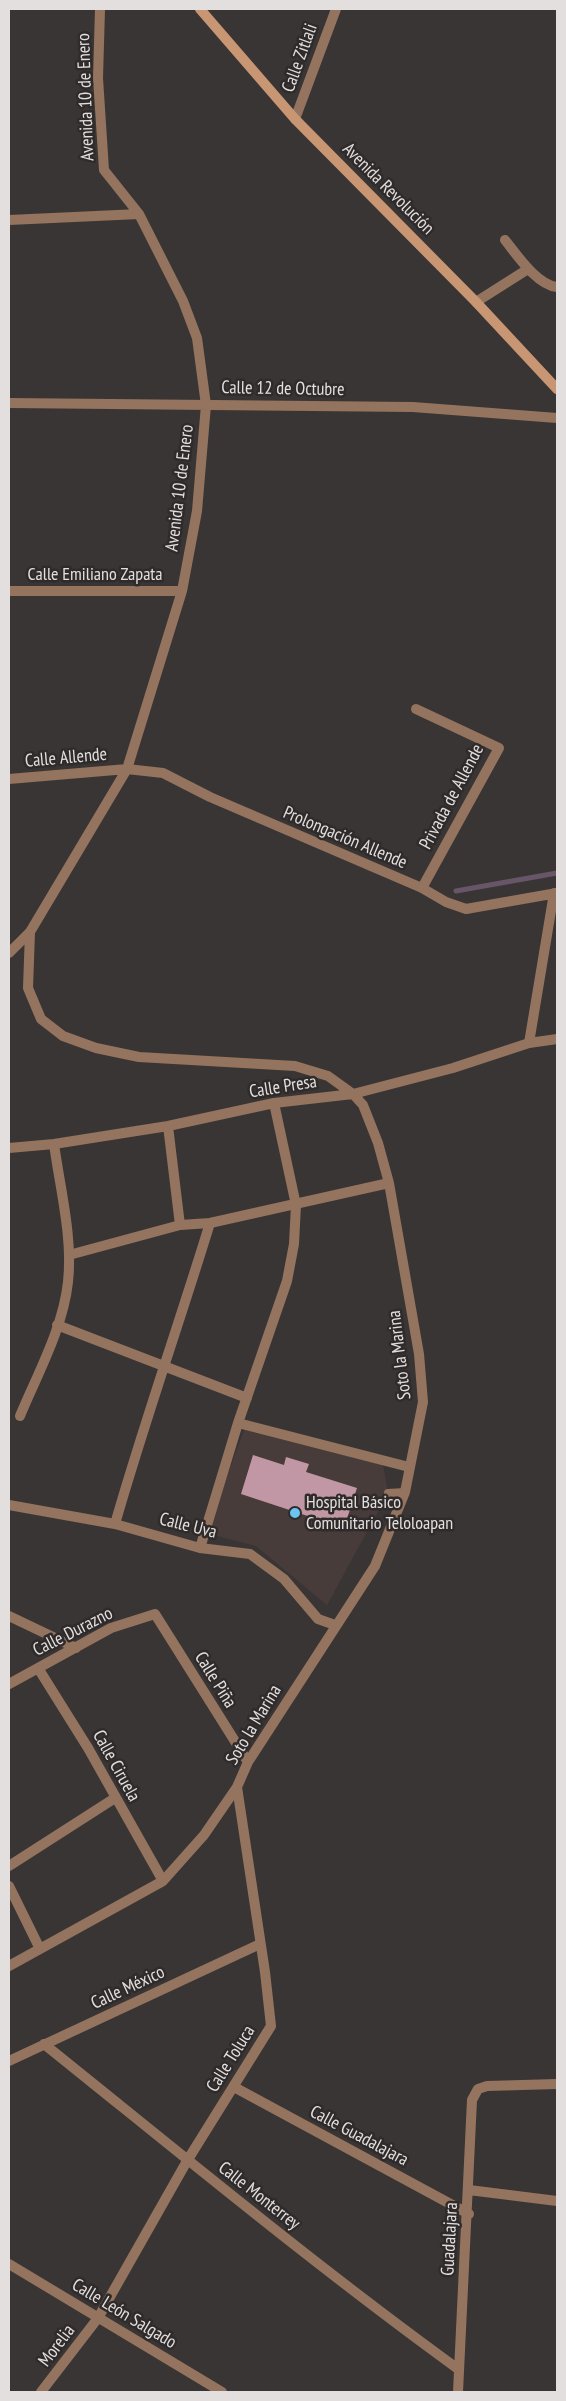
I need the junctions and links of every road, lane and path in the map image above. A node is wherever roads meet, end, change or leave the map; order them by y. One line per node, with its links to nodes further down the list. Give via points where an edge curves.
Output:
1 (100, 9): 5 (street, Avenida 10 de Enero, via 98,78 104,170)
2 (200, 9): 4 (street, Avenida Revolución)
3 (336, 9): 4 (street, Calle Zitlali)
4 (295, 119): 10 (street, Avenida Revolución)
5 (139, 214): 6 (street); 13 (street, Avenida 10 de Enero, via 197,338)
6 (9, 220)
7 (506, 240): 8 (street)
8 (528, 268): 9 (street, via 550,286); 10 (street)
9 (557, 287)
10 (476, 302): 11 (street, Avenida Revolución)
11 (557, 389)
12 (9, 403): 13 (street, Calle 12 de Octubre)
13 (206, 405): 14 (street, Calle 12 de Octubre, via 413,407); 15 (street, Avenida 10 de Enero, via 197,512)
14 (557, 418)
15 (182, 591): 16 (street, Calle Emiliano Zapata); 18 (street, Avenida 10 de Enero)
16 (9, 592)
17 (416, 709): 20 (street, Privada de Allende, via 499,748)
18 (127, 769): 19 (street, Calle Allende); 20 (street, Prolongación Allende, via 162,773 210,797); 22 (street, Avenida 10 de Enero)
19 (9, 779)
20 (422, 888): 21 (street, Prolongación Allende, via 466,909)
21 (556, 893): 25 (street)
22 (30, 932): 23 (street, Avenida 10 de Enero); 26 (street, Soto la Marina, via 28,988 41,1019 63,1036 96,1048 139,1057 295,1066 328,1076)
23 (9, 953)
24 (557, 1039): 25 (street, Calle Presa)
25 (529, 1043): 26 (street, Calle Presa, via 453,1068)
26 (352, 1094): 27 (street, Calle Presa); 31 (street, Soto la Marina, via 363,1105 378,1142)
27 (274, 1103): 28 (street, Calle Presa); 32 (street)
28 (168, 1126): 29 (street, Calle Presa); 34 (street)
29 (54, 1144): 30 (street, Calle Presa); 35 (street)
30 (9, 1148)
31 (389, 1184): 32 (street); 41 (street, Soto la Marina, via 419,1354 423,1402)
32 (296, 1205): 33 (street); 38 (street, via 294,1244 287,1281)
33 (210, 1223): 34 (street); 37 (street)
34 (180, 1225): 35 (street)
35 (69, 1255): 36 (street, via 68,1283)
36 (57, 1325): 37 (street); 39 (street)
37 (165, 1366): 38 (street); 45 (street, via 148,1411)
38 (247, 1398): 40 (street)
39 (20, 1416)
40 (238, 1423): 41 (street); 46 (street)
41 (409, 1467): 42 (street, Soto la Marina)
42 (405, 1492): 43 (lane); 49 (street, Soto la Marina, via 375,1566)
43 (388, 1493)
44 (9, 1505): 45 (street, Calle Uva)
45 (116, 1524): 46 (street, Calle Uva)
46 (200, 1548): 49 (street, Calle Uva, via 250,1554 284,1578 318,1619)
47 (155, 1614): 50 (street, Calle Durazno, via 111,1628); 53 (street, Calle Piña)
48 (9, 1616): 50 (street)
49 (335, 1625): 53 (street, Soto la Marina)
50 (76, 1648): 51 (street, Calle Durazno)
51 (38, 1668): 52 (street, Calle Durazno); 55 (street, Calle Ciruela)
52 (9, 1684)
53 (248, 1762): 54 (street, Soto la Marina)
54 (237, 1787): 57 (street, Soto la Marina, via 204,1835); 59 (street, Calle Toluca)
55 (115, 1798): 56 (street); 57 (street, Calle Ciruela)
56 (9, 1866)
57 (163, 1880): 60 (street, Soto la Marina)
58 (9, 1886): 60 (street)
59 (260, 1944): 62 (street, Calle México); 65 (street, Calle Toluca, via 271,2026)
60 (40, 1949): 61 (street, Soto la Marina)
61 (9, 1966)
62 (44, 2044): 63 (street, Calle México); 66 (street, Calle Monterrey)
63 (9, 2061)
64 (557, 2084): 67 (street, Guadalajara, via 478,2089 472,2100)
65 (234, 2087): 66 (street, Calle Toluca); 69 (street, Calle Guadalajara)
66 (187, 2160): 71 (street, Calle Toluca); 72 (street, Calle Monterrey)
67 (469, 2190): 68 (street); 69 (street, Guadalajara)
68 (557, 2201)
69 (468, 2214): 72 (street, Guadalajara)
70 (9, 2264): 71 (street, Calle León Salgado)
71 (98, 2318): 73 (street, Morelia); 74 (street, Calle León Salgado)
72 (458, 2369): 75 (street, Guadalajara)
73 (41, 2392)
74 (222, 2392)
75 (458, 2392)

